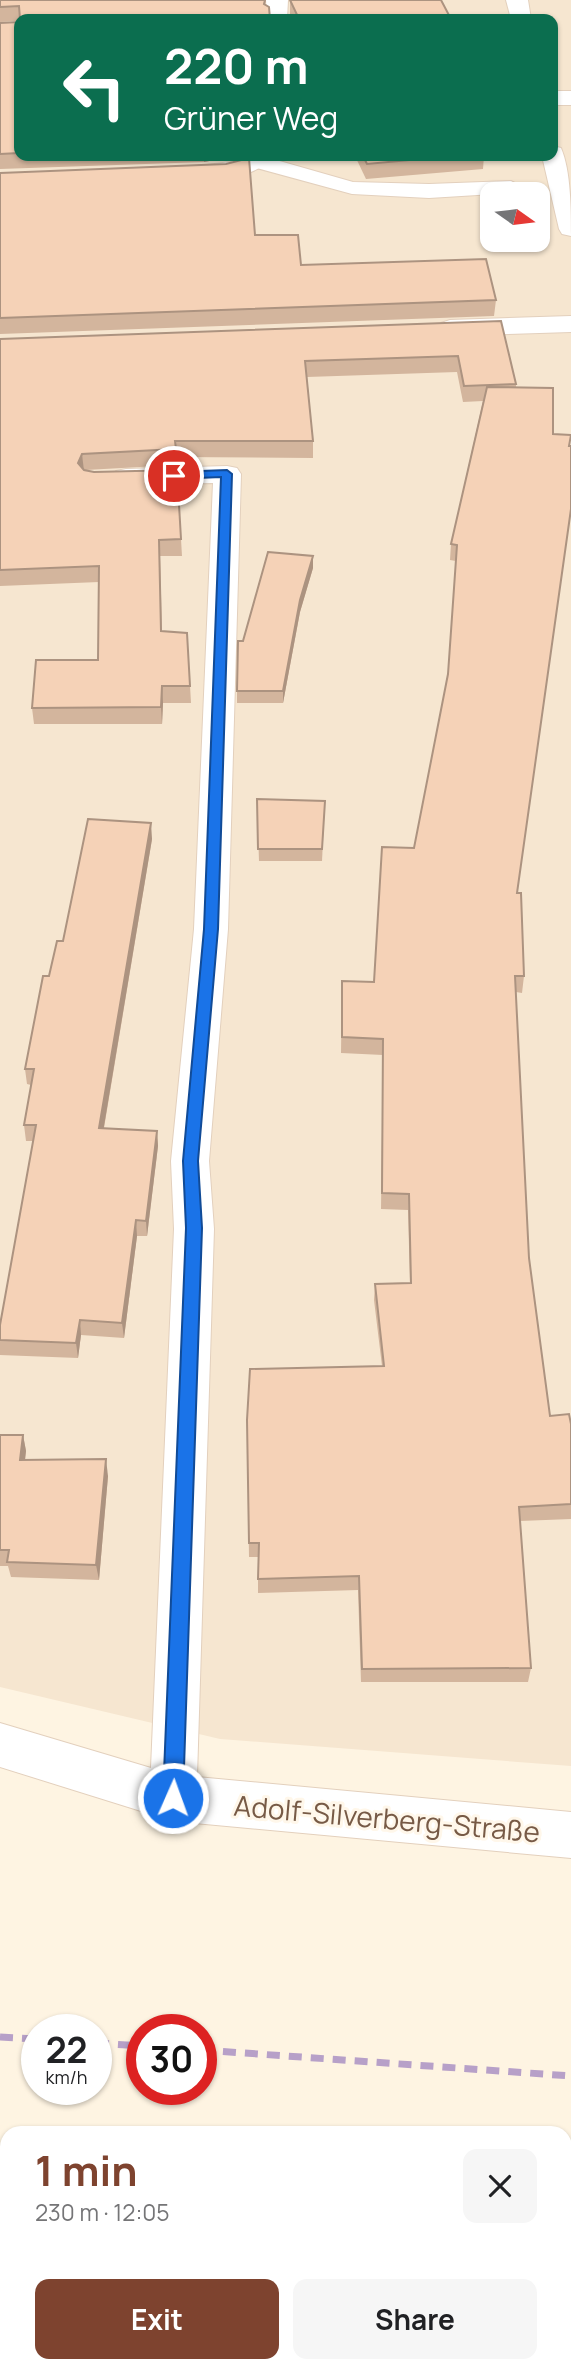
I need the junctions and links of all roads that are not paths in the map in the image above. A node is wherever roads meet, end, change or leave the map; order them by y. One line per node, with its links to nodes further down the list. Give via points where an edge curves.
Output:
1 (559, 156): 6 (street)
2 (252, 161): 4 (street, via 236,168)
3 (268, 161): 5 (lane, via 352,188)
4 (177, 173)
5 (480, 189)
6 (571, 229)
7 (571, 324): 8 (street)
8 (428, 328)
9 (96, 478): 11 (street, via 227,474 211,929 190,1161 194,1228)
10 (0, 1745): 11 (street, Adolf-Silverberg-Straße)
11 (173, 1798): 12 (street, Adolf-Silverberg-Straße)
12 (571, 1835)

